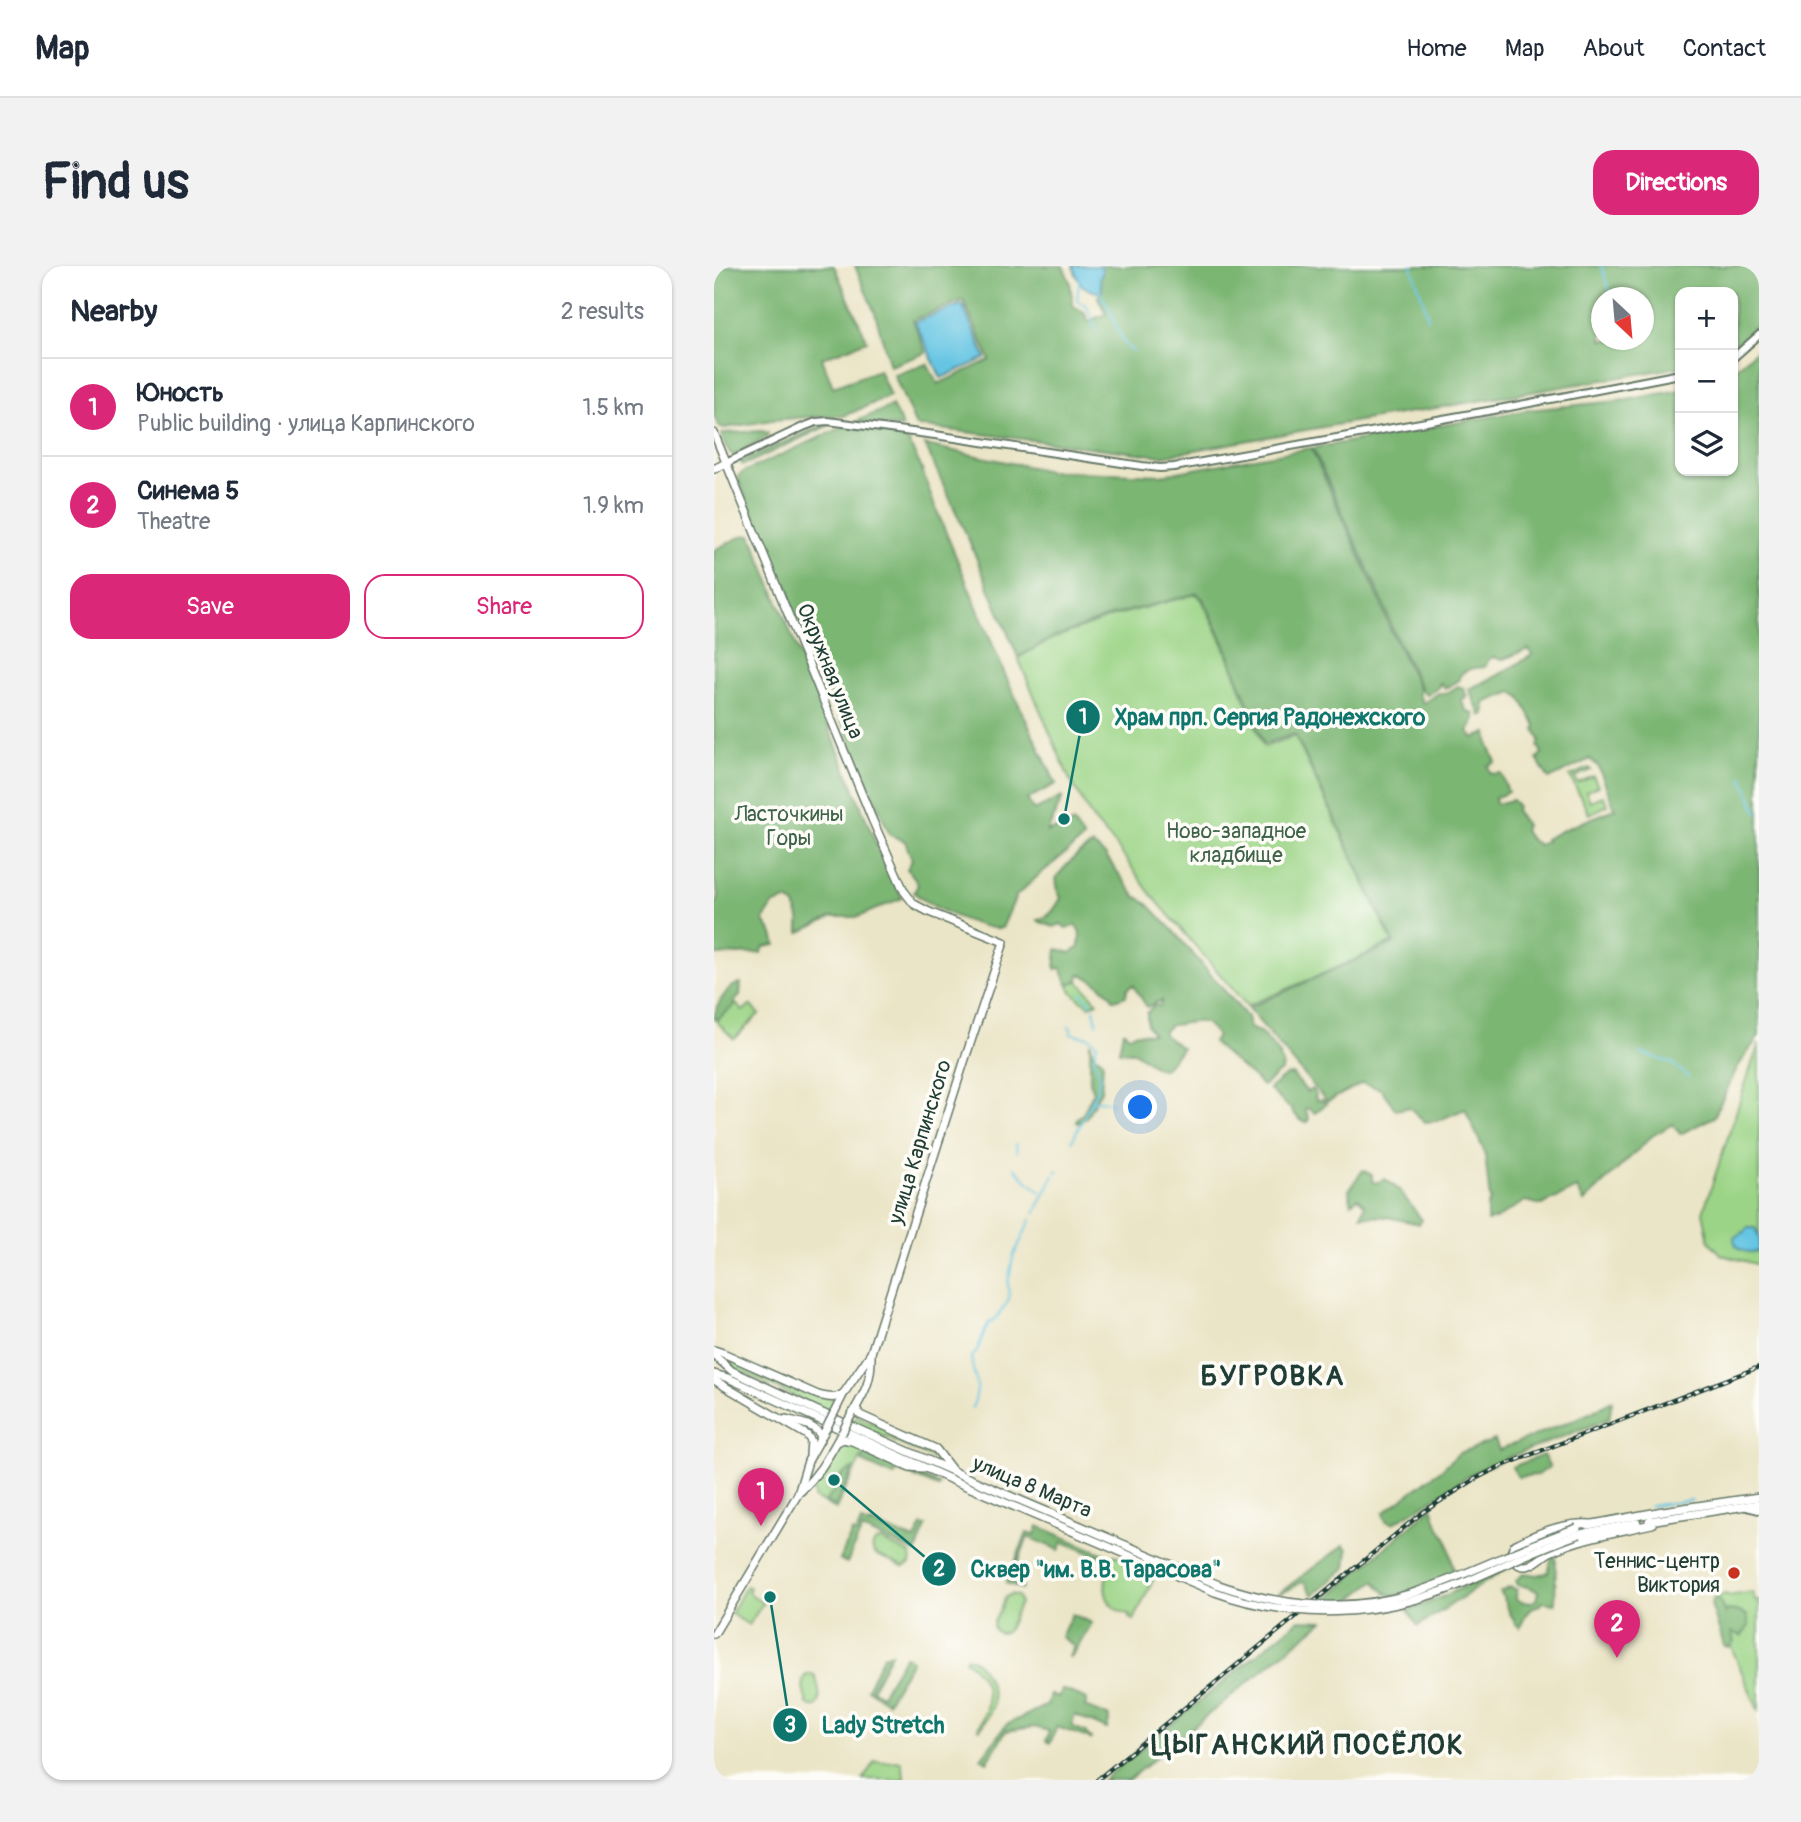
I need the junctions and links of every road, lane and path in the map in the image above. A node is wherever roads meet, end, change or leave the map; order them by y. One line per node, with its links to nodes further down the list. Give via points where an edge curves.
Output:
1 (1759, 335): 2 (main road)
2 (1738, 354)
3 (1675, 375): 5 (main road, via 1174,467 828,421 803,427)
4 (714, 433): 5 (main road, Окружная улица)
5 (726, 463): 6 (main road); 7 (main road, Окружная улица, via 908,897 929,912)
6 (714, 469)
7 (1004, 942): 9 (main road, улица Карпинского)
8 (714, 1353): 12 (main road, via 818,1395 831,1398); 15 (main road, улица 8 Марта, via 733,1371)
9 (871, 1353): 12 (main road, улица Карпинского); 13 (main road, улица Карпинского, via 870,1378)
10 (714, 1374): 22 (main road, улица 8 Марта)
11 (714, 1380): 16 (main road)
12 (846, 1390): 13 (main road, via 858,1387); 15 (main road, улица Карпинского)
13 (862, 1398): 14 (main road, улица Карпинского)
14 (858, 1411): 18 (main road, улица Карпинского, bridge); 19 (main road)
15 (833, 1415): 17 (main road, улица Карпинского, bridge); 22 (main road, улица 8 Марта)
16 (775, 1416): 17 (main road, via 815,1427); 20 (main road, via 809,1437)
17 (821, 1437): 20 (main road, улица Карпинского)
18 (837, 1442): 21 (main road, улица Карпинского); 22 (main road, via 852,1441 910,1467)
19 (934, 1449): 22 (main road, via 936,1458); 23 (main road)
20 (810, 1458): 21 (main road, via 816,1465); 24 (main road, улица Карпинского)
21 (826, 1463): 24 (main road, улица Карпинского)
22 (928, 1465): 23 (main road, улица 8 Марта); 25 (main road, улица 8 Марта)
23 (954, 1472): 25 (main road, улица 8 Марта)
24 (798, 1494): 30 (main road, улица Карпинского)
25 (997, 1495): 29 (main road, улица 8 Марта, bridge, via 1213,1587 1297,1604 1332,1606 1411,1594 1545,1539)
26 (1756, 1503): 27 (main road); 28 (main road, via 1654,1512)
27 (1651, 1522): 28 (main road, via 1584,1539 1547,1553 1531,1565 1515,1562 1511,1553 1514,1545 1549,1531 1575,1523); 29 (main road)
28 (1591, 1524): 29 (main road)
29 (1578, 1531)
30 (714, 1634)

